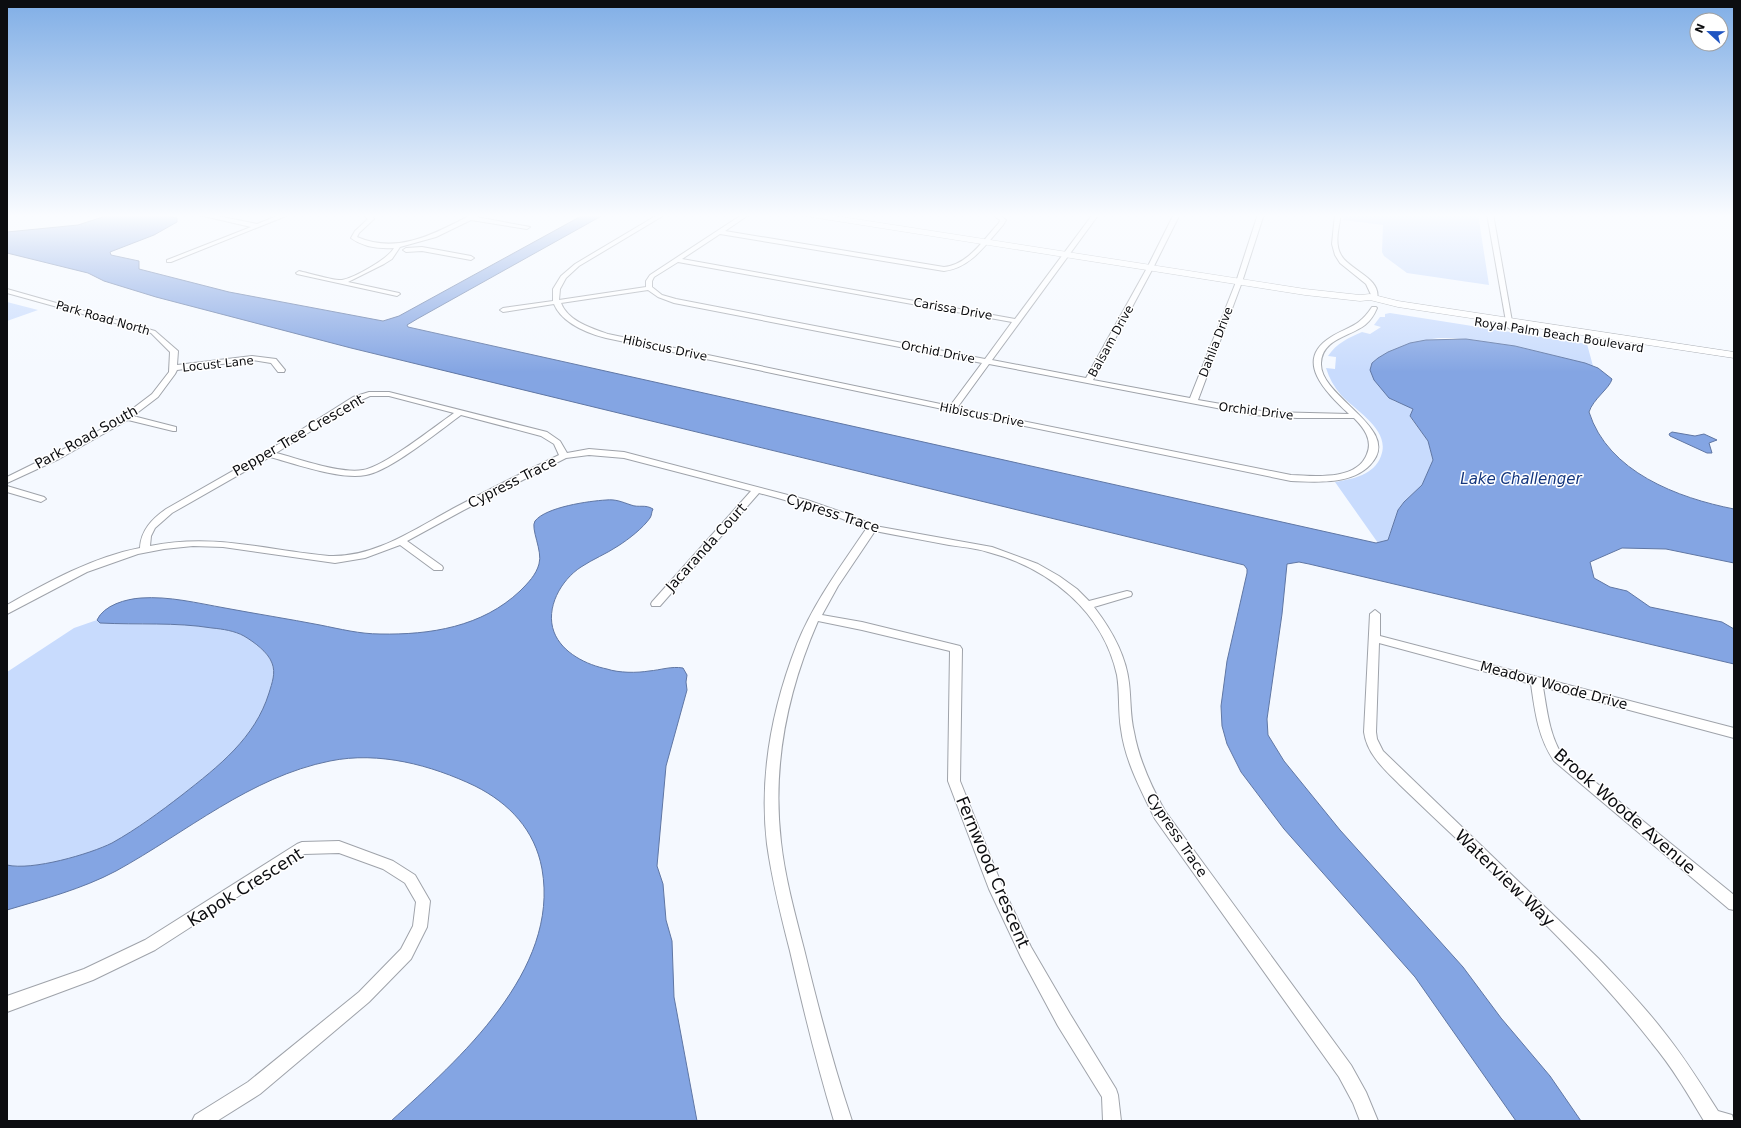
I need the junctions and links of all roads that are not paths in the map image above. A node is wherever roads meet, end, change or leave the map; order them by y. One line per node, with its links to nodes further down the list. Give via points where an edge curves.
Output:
1 (375, 267): 14 (street)
2 (575, 267): 20 (street, via 564,275 556,289)
3 (667, 267): 16 (street, via 652,276)
4 (714, 267): 22 (street, Carissa Drive)
5 (930, 267): 6 (street, via 944,269)
6 (954, 267)
7 (1056, 267): 22 (street)
8 (1141, 267): 12 (street, Royal Palm Beach Boulevard)
9 (1244, 267): 15 (street, Dahlia Drive)
10 (1349, 267): 19 (street, via 1366,279)
11 (1499, 267): 23 (street)
12 (1150, 268): 15 (street, Royal Palm Beach Boulevard); 29 (street, Balsam Drive)
13 (299, 273): 14 (street)
14 (342, 282): 18 (street)
15 (1239, 282): 19 (street, Royal Palm Beach Boulevard); 30 (street, Dahlia Drive)
16 (649, 288): 20 (street); 25 (street, Orchid Drive, via 660,296 674,301)
17 (7, 291): 27 (street, Park Road North, via 153,332 175,349)
18 (397, 294)
19 (1371, 302): 23 (street, Royal Palm Beach Boulevard); 33 (street, Hibiscus Drive, via 1361,326 1328,343 1321,350 1317,364 1330,391)
20 (556, 303): 21 (street); 31 (street, Hibiscus Drive, via 559,310 570,320 606,336)
21 (503, 310)
22 (1016, 321): 25 (street)
23 (1509, 324): 24 (street, Royal Palm Beach Boulevard); 26 (street, Royal Palm Beach Boulevard)
24 (1734, 355)
25 (987, 362): 29 (street, Orchid Drive); 31 (street)
26 (1734, 363)
27 (174, 368): 28 (street, Locust Lane, via 252,358 273,361); 34 (street, Park Road South, via 163,388)
28 (281, 370)
29 (1088, 382): 30 (street, Orchid Drive)
30 (1194, 402): 33 (street, Orchid Drive, via 1263,414)
31 (952, 409): 33 (street, Hibiscus Drive, via 1086,435 1272,476 1312,479 1348,474 1366,465 1374,446 1373,436)
32 (459, 413): 36 (street, Pepper Tree Crescent, via 389,394 369,394 356,399); 36 (street, via 381,468 365,473 342,473); 37 (street, Pepper Tree Crescent, via 544,434 557,443)
33 (1356, 416)
34 (127, 417): 35 (street); 38 (street, Park Road South)
35 (173, 428)
36 (269, 454): 44 (street, Pepper Tree Crescent, via 203,490 160,518 147,532)
37 (564, 456): 40 (street, Cypress Trace, via 590,452 613,453); 43 (street, Cypress Trace)
38 (7, 480)
39 (7, 489): 41 (street)
40 (758, 490): 42 (street, Cypress Trace, via 827,510); 47 (street, Jacaranda Court)
41 (41, 499)
42 (872, 528): 48 (street, Cypress Trace, via 1007,554 1058,579); 51 (street, via 833,585)
43 (401, 540): 44 (street, Cypress Trace, via 376,552 333,560 222,544); 45 (street)
44 (145, 548): 49 (street, Cypress Trace, via 74,573)
45 (438, 568)
46 (1126, 594): 48 (street)
47 (656, 604)
48 (1087, 605): 61 (street, Cypress Trace, via 1108,635 1116,654 1125,694 1128,738 1140,775 1160,815 1346,1070)
49 (7, 610)
50 (1375, 614): 52 (street, Waterview Way)
51 (815, 617): 59 (street, via 792,670 776,732 772,803 774,843 812,1012); 60 (street, Fernwood Crescent, via 956,649 954,781 972,833 1026,952 1110,1095)
52 (1374, 638): 53 (street, Meadow Woode Drive); 57 (street, Waterview Way, via 1370,732 1378,754 1633,1005)
53 (1536, 680): 54 (street, Meadow Woode Drive); 55 (street, Brook Woode Avenue, via 1546,736 1558,758)
54 (1734, 733)
55 (1734, 904)
56 (7, 1004): 58 (street, Kapok Crescent, via 88,975 150,945 302,848 339,847 388,865 410,880 423,901 420,927 406,954 364,997 254,1088)
57 (1718, 1120)
58 (201, 1121)
59 (843, 1121)
60 (1112, 1121)
61 (1369, 1121)

